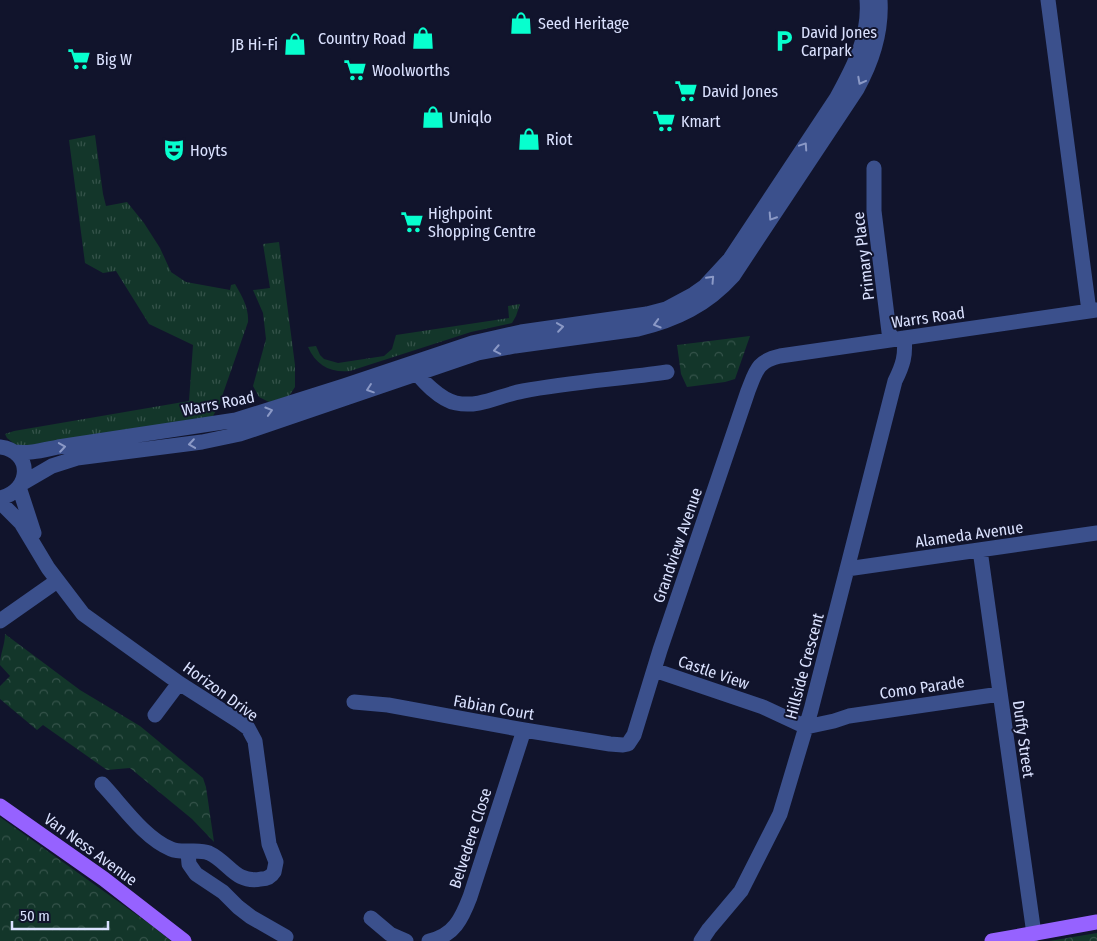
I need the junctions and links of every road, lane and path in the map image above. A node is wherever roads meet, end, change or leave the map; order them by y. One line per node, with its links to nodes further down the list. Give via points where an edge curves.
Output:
1 (867, 0): 8 (street, one-way to 1, via 455,348 492,338 666,309 704,287 730,259 836,99 859,54 867,19)
2 (880, 0): 8 (street, one-way to 8, via 876,40 864,76 745,259 716,294 689,312 638,329 497,350)
3 (1048, 0): 5 (street)
4 (874, 168): 6 (street, Primary Place, via 874,211)
5 (1093, 311): 6 (street, Warrs Road)
6 (896, 339): 7 (street, Warrs Road); 17 (street, Hillside Crescent, via 905,356 895,381)
7 (765, 360): 20 (street, Grandview Avenue, via 748,391)
8 (414, 369): 9 (street, via 442,397 464,404 523,391); 11 (street, Warrs Road, one-way to 8, via 40,452 236,420); 12 (street, Warrs Road, one-way to 12, via 240,434 66,461)
9 (666, 372)
10 (0, 447): 11 (street, Warrs Road)
11 (14, 452): 12 (street, Horizon Drive, via 24,467)
12 (20, 486): 13 (street, Warrs Road); 18 (street, Horizon Drive, via 36,540)
13 (0, 498)
14 (0, 502): 18 (street, Horizon Drive, via 21,523)
15 (1097, 532): 16 (street, Alameda Avenue)
16 (980, 550): 17 (street, Alameda Avenue); 22 (street, Duffy Street)
17 (847, 569): 25 (street, Hillside Crescent)
18 (57, 581): 19 (street); 21 (street, Horizon Drive, via 83,614)
19 (0, 621)
20 (654, 670): 25 (street, Castle View, via 763,707); 27 (street, Grandview Avenue, via 636,730)
21 (179, 683): 24 (street); 30 (street, Horizon Drive, via 240,722 252,735 276,866 268,878 248,880 238,876 210,853)
22 (1000, 694): 25 (street, Como Parade, via 849,716); 33 (street, Duffy Street)
23 (354, 702): 26 (street, Fabian Court, via 388,705)
24 (156, 715)
25 (809, 717): 38 (street, Hillside Crescent, via 775,826 740,890)
26 (524, 730): 27 (street, Fabian Court); 37 (street, Belvedere Close, via 460,920 445,936)
27 (628, 744)
28 (102, 784): 30 (street, Horizon Drive, via 153,838 165,846)
29 (0, 806): 35 (main road, Van Ness Avenue, via 104,879)
30 (183, 851): 34 (street, via 192,870 244,912)
31 (371, 918): 36 (street, via 390,934)
32 (1097, 922): 33 (main road)
33 (1034, 934): 39 (main road)
34 (286, 937)
35 (184, 941)
36 (406, 941)
37 (429, 941)
38 (701, 941)
39 (992, 941)

